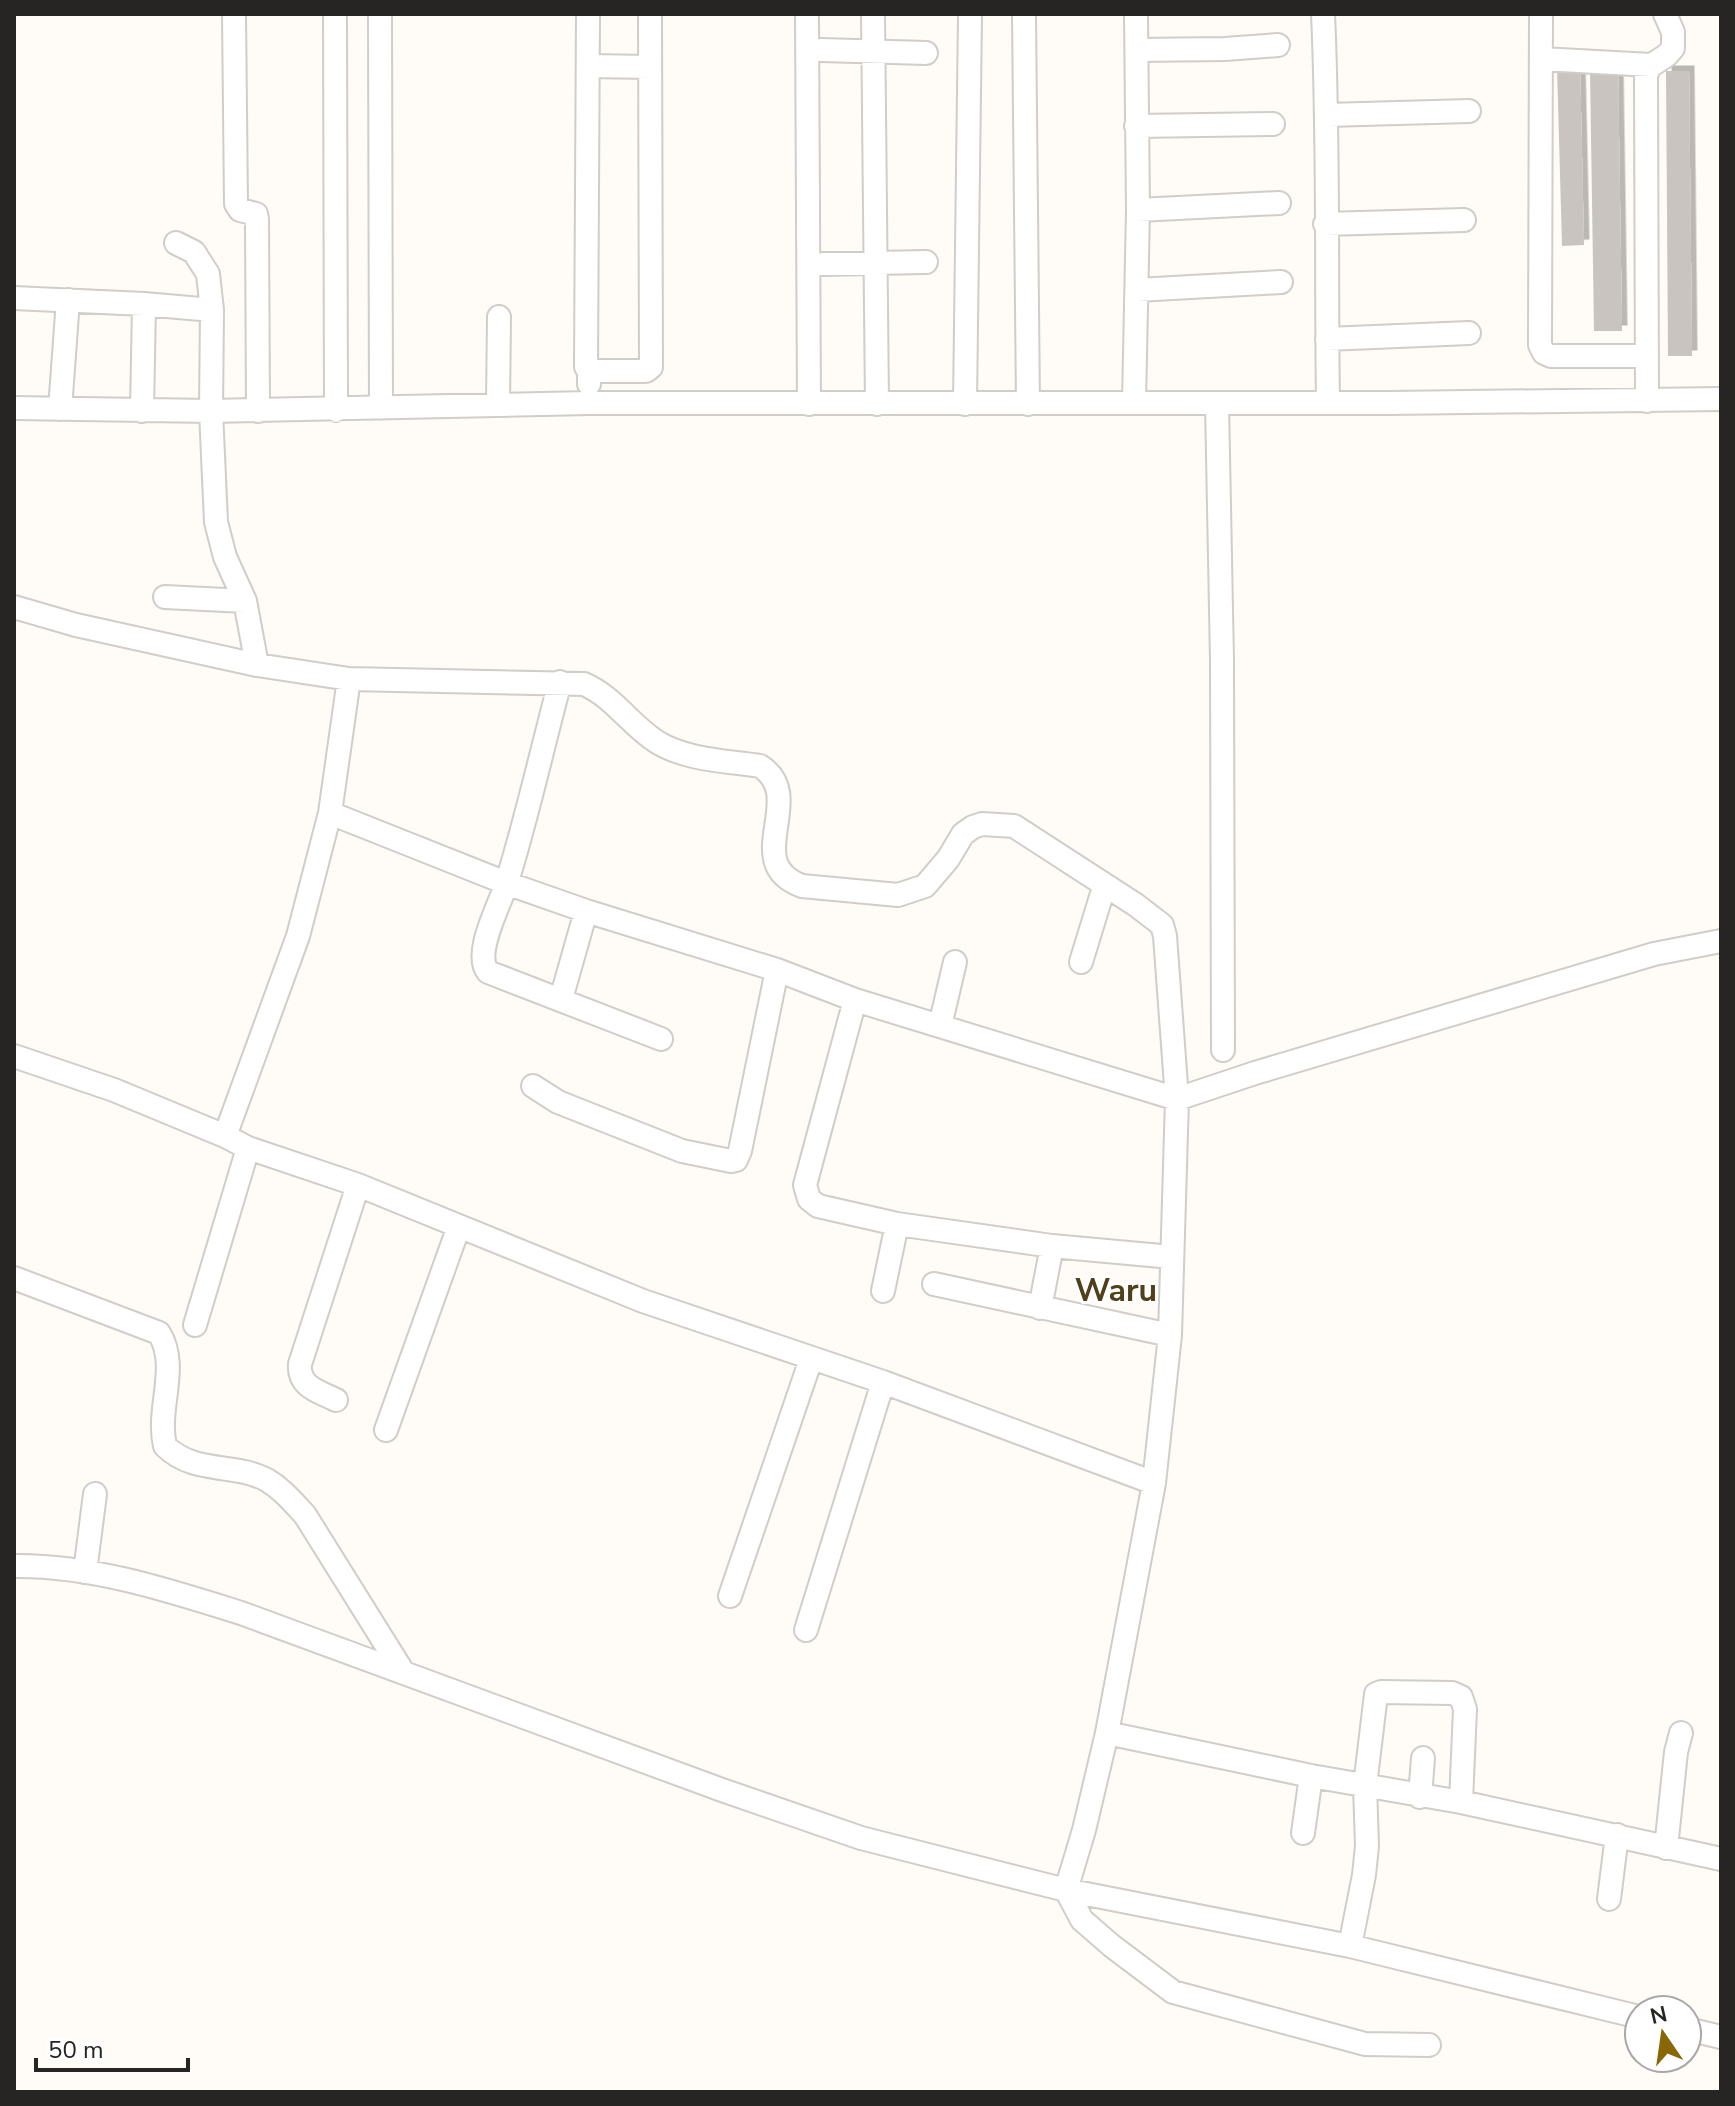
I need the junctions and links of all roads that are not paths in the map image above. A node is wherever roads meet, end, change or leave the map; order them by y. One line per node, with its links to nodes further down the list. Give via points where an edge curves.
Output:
1 (234, 14): 63 (street, via 236,204 257,219)
2 (335, 14): 60 (street)
3 (380, 14): 58 (street)
4 (588, 14): 21 (street)
5 (650, 14): 22 (street)
6 (807, 14): 53 (street)
7 (873, 14): 17 (street)
8 (970, 14): 55 (street)
9 (1024, 14): 56 (street)
10 (1136, 14): 16 (street)
11 (1323, 14): 24 (street)
12 (1541, 14): 19 (street)
13 (1665, 14): 20 (street, via 1675,43)
14 (1278, 45): 16 (street)
15 (821, 50): 17 (street)
16 (1137, 50): 26 (street)
17 (874, 51): 18 (street); 32 (street)
18 (926, 53)
19 (1542, 59): 20 (street); 44 (street, via 1542,350 1551,356)
20 (1651, 65): 44 (street, via 1646,76)
21 (588, 66): 22 (street); 45 (street)
22 (650, 67): 45 (street, via 651,367)
23 (1469, 111): 24 (street)
24 (1327, 115): 30 (street)
25 (1273, 124): 26 (street)
26 (1136, 126): 28 (street)
27 (1279, 203): 28 (street)
28 (1138, 210): 36 (street)
29 (1464, 220): 30 (street)
30 (1325, 224): 43 (street)
31 (176, 243): 40 (street, via 189,247 205,266)
32 (876, 262): 33 (street); 34 (street); 54 (street)
33 (926, 262)
34 (823, 264)
35 (1281, 282): 36 (street)
36 (1137, 290): 49 (street)
37 (14, 298): 38 (street)
38 (68, 300): 39 (street); 59 (street)
39 (144, 304): 40 (street); 61 (street)
40 (212, 310): 62 (street)
41 (499, 317): 52 (street)
42 (1469, 333): 43 (street)
43 (1327, 339): 51 (street)
44 (1645, 356): 47 (street)
45 (589, 371): 48 (street)
46 (1721, 399): 47 (street)
47 (1647, 401): 51 (street)
48 (589, 403): 52 (street); 53 (street)
49 (1134, 403): 50 (street); 56 (street)
50 (1217, 403): 51 (street); 82 (street)
51 (1328, 403)
52 (498, 404): 58 (street)
53 (809, 404): 54 (street)
54 (877, 404): 55 (street)
55 (965, 404): 56 (street)
56 (1028, 404)
57 (14, 408): 59 (street)
58 (381, 408): 60 (street)
59 (60, 409): 61 (street)
60 (336, 410): 63 (street)
61 (142, 411): 62 (street)
62 (211, 411): 63 (street); 65 (street, via 216,522)
63 (258, 411)
64 (165, 597): 65 (street)
65 (245, 601): 67 (street)
66 (14, 607): 67 (street)
67 (257, 665): 68 (street)
68 (349, 679): 69 (street); 70 (street)
69 (560, 682): 71 (street); 72 (street, via 597,689 640,729 672,749 768,771 778,790 776,866 785,878 802,886 913,892 936,875 963,834 982,824 1014,826)
70 (330, 813): 71 (street); 86 (street, via 298,936)
71 (506, 883): 73 (street); 78 (street, via 483,948 485,969)
72 (1104, 887): 76 (street); 85 (street, via 1136,905 1165,931)
73 (586, 911): 77 (street); 78 (street)
74 (1721, 941): 85 (street, via 1654,954)
75 (955, 962): 80 (street)
76 (1081, 962)
77 (777, 970): 79 (street); 84 (street, via 736,1160 682,1151 558,1102)
78 (561, 999): 81 (street)
79 (855, 1000): 80 (street); 89 (street, via 805,1190 818,1206)
80 (940, 1026): 85 (street)
81 (661, 1039)
82 (1223, 1050)
83 (14, 1056): 86 (street)
84 (533, 1086)
85 (1177, 1099): 92 (street)
86 (225, 1136): 87 (street)
87 (248, 1148): 88 (street); 97 (street)
88 (358, 1185): 90 (street); 101 (street, via 300,1364 307,1386)
89 (897, 1224): 91 (street); 95 (street)
90 (459, 1226): 99 (street, via 643,1301); 102 (street)
91 (1052, 1246): 92 (street); 96 (street)
92 (1172, 1257): 98 (street)
93 (14, 1278): 109 (street, via 159,1333 169,1363 162,1417 165,1446 187,1462 250,1474 287,1495 305,1515)
94 (934, 1284): 96 (street)
95 (883, 1291)
96 (1040, 1308): 98 (street)
97 (195, 1325)
98 (1170, 1335): 103 (street)
99 (811, 1359): 100 (street); 107 (street)
100 (883, 1382): 103 (street); 108 (street)
101 (336, 1400)
102 (386, 1430)
103 (1156, 1469): 110 (street)
104 (95, 1494): 106 (street)
105 (14, 1566): 106 (street)
106 (85, 1572): 109 (street, via 184,1595)
107 (730, 1596)
108 (806, 1630)
109 (403, 1672): 121 (street, via 861,1838)
110 (1107, 1733): 113 (street); 121 (street)
111 (1681, 1733): 119 (street)
112 (1423, 1758): 115 (street)
113 (1311, 1776): 114 (street); 117 (street)
114 (1365, 1786): 115 (street); 116 (street, via 1376,1694 1452,1693 1461,1697 1465,1709); 123 (street, via 1367,1846)
115 (1420, 1797): 116 (street)
116 (1461, 1802): 118 (street)
117 (1303, 1833)
118 (1617, 1835): 119 (street); 122 (street)
119 (1666, 1848): 120 (street)
120 (1721, 1859)
121 (1066, 1890): 123 (street); 125 (street, via 1082,1920 1173,1992 1365,2044)
122 (1609, 1899)
123 (1350, 1946): 124 (street)
124 (1623, 2013)
125 (1429, 2045)

